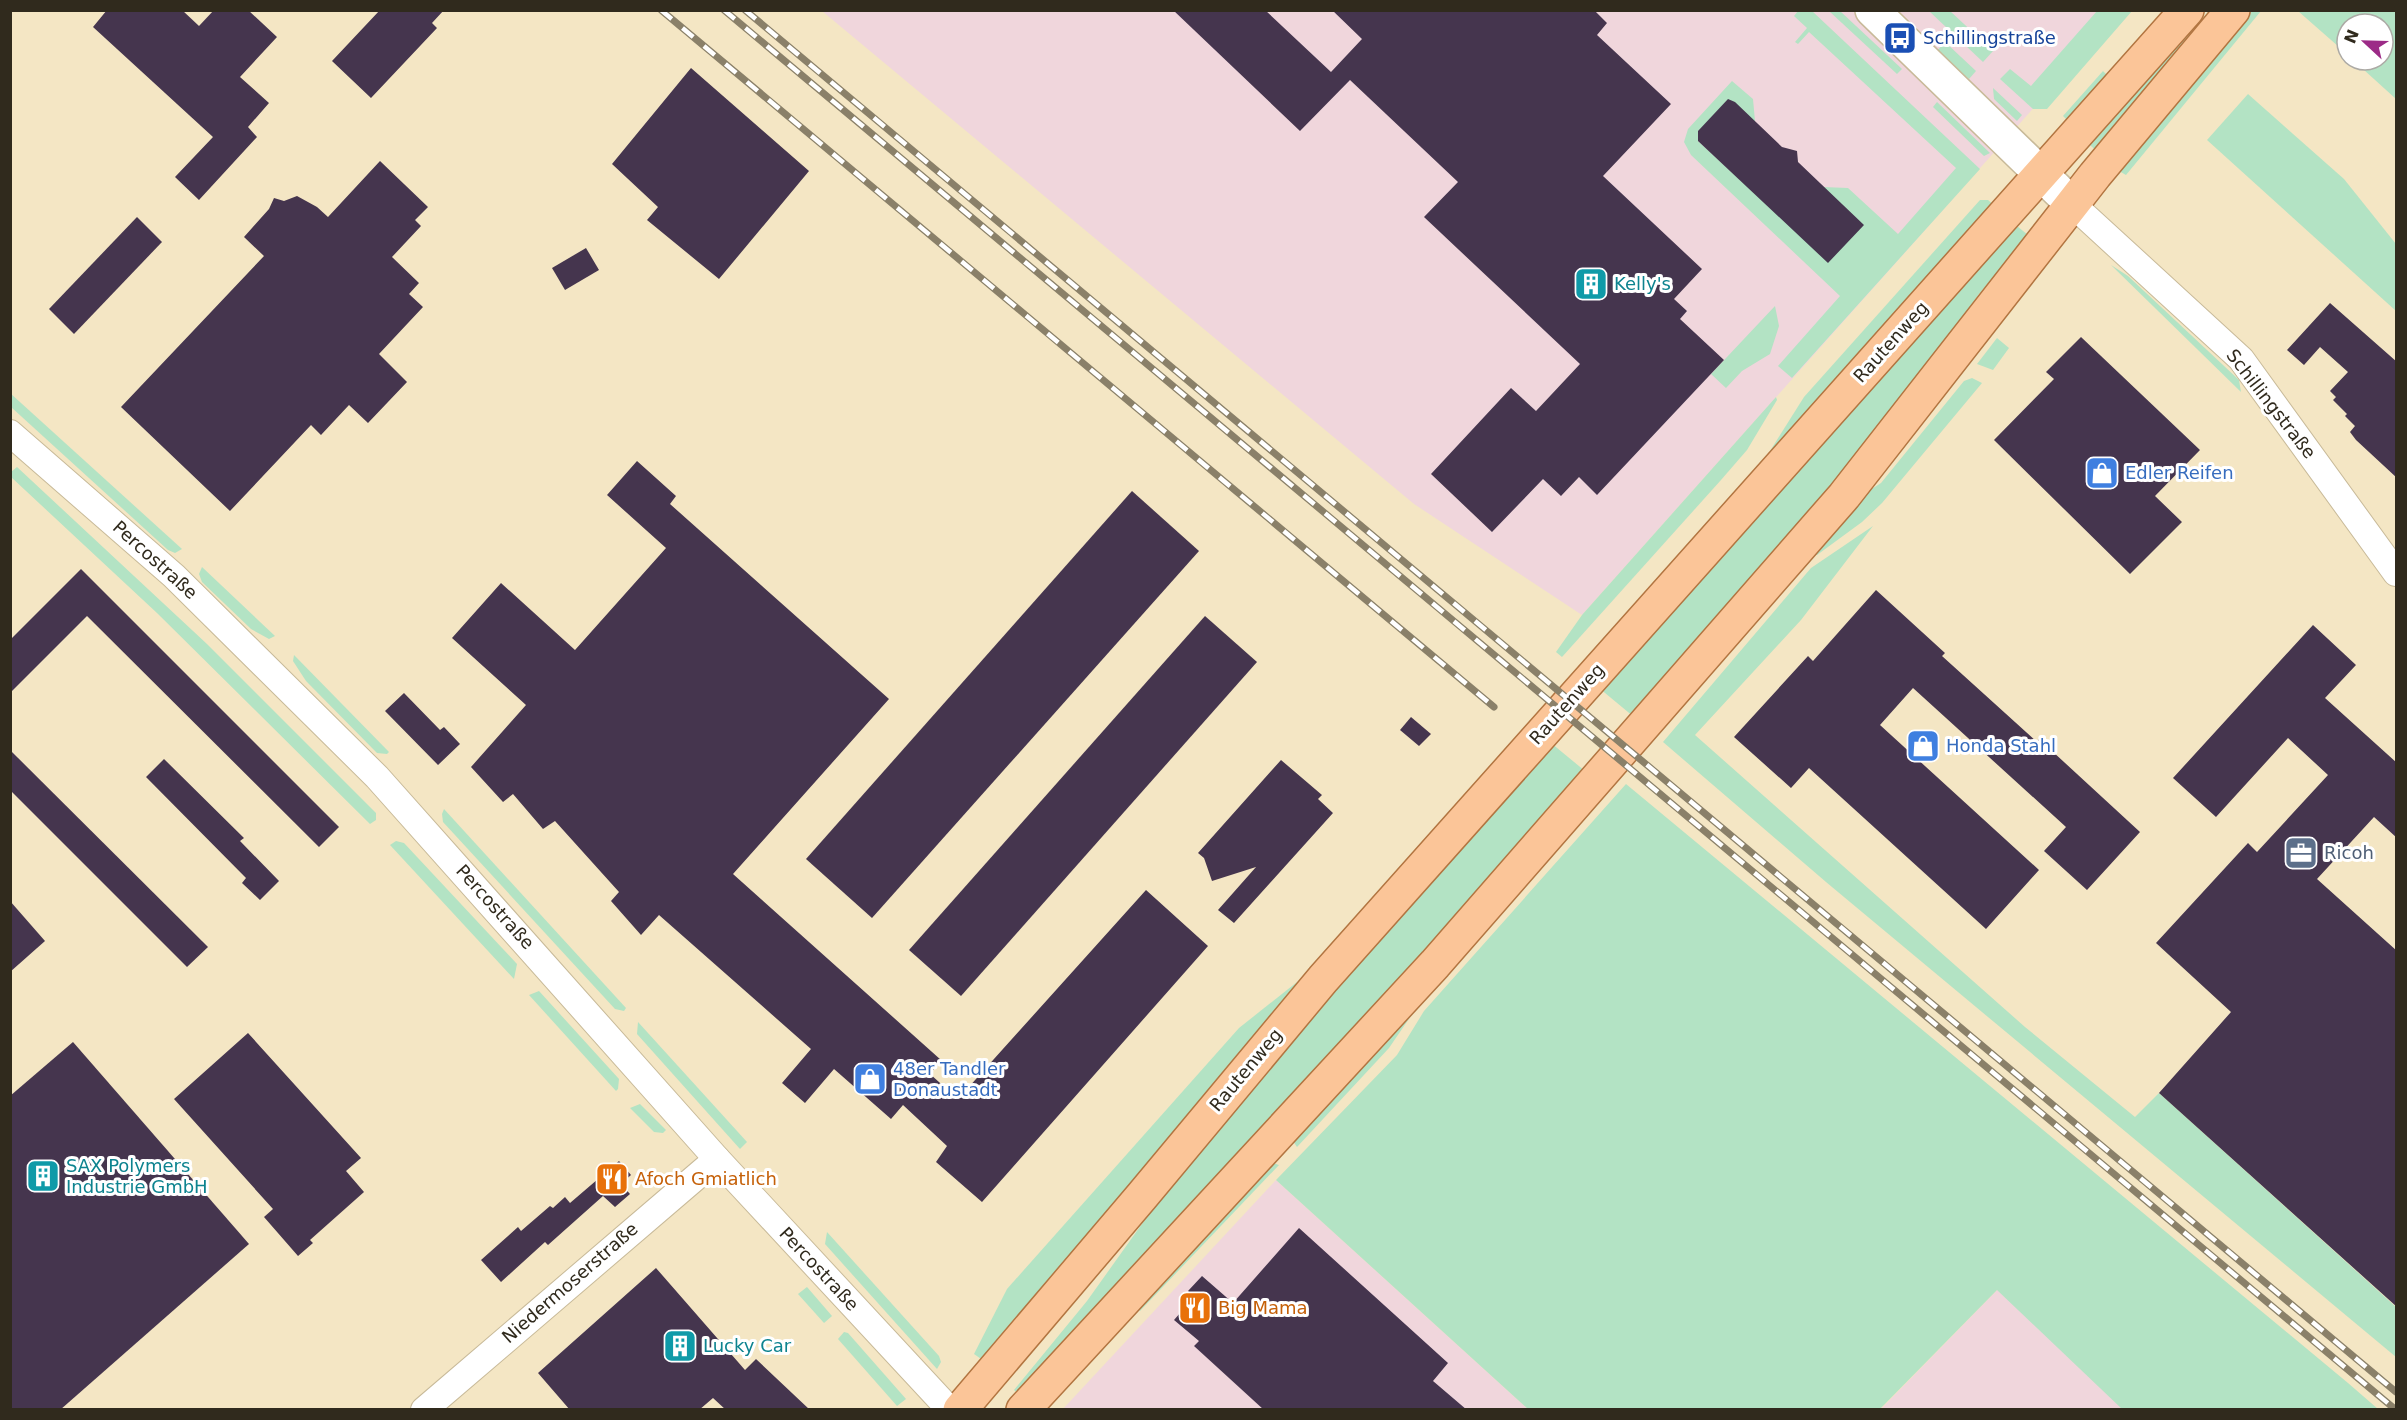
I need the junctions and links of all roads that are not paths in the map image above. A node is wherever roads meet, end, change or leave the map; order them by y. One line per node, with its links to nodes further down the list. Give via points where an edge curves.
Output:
1 (1872, 10): 4 (street)
2 (2187, 10): 4 (main road, Rautenweg)
3 (2233, 10): 5 (main road)
4 (2042, 175): 5 (street); 11 (main road, Rautenweg, via 1323,979)
5 (2072, 204): 7 (street, Schillingstraße, via 2241,359); 12 (main road, via 1845,496 1435,964)
6 (10, 433): 8 (street, Percostraße, via 174,576 377,777)
7 (2397, 573)
8 (717, 1159): 9 (street, Niedermoserstraße); 10 (street, Percostraße)
9 (424, 1410)
10 (950, 1410)
11 (960, 1410)
12 (1023, 1410)

